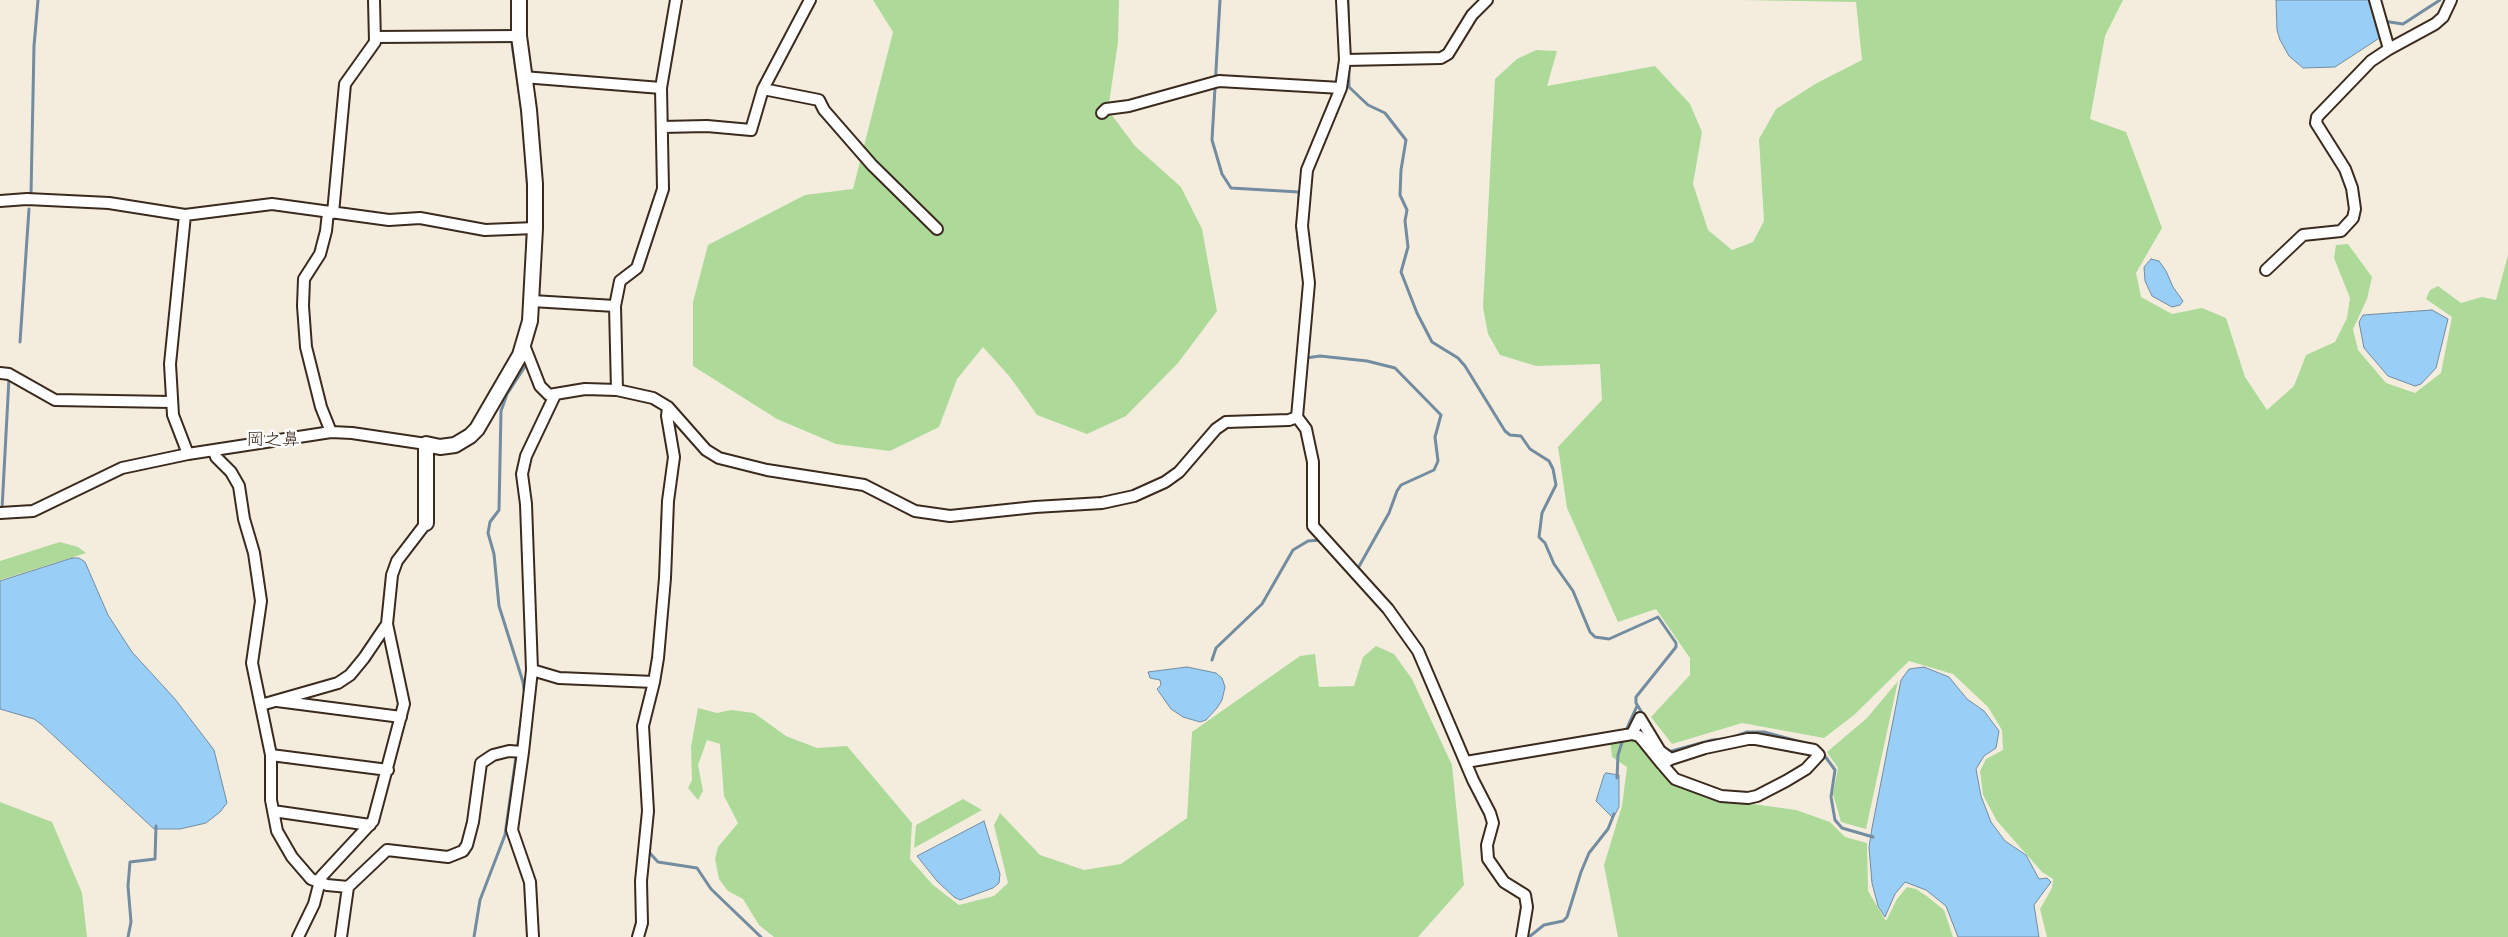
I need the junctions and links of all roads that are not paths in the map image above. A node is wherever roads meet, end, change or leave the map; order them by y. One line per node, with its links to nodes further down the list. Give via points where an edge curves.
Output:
1 (374, 0): 9 (street)
2 (519, 0): 10 (street)
3 (676, 0): 14 (street)
4 (810, 0): 16 (street)
5 (1342, 0): 12 (street)
6 (1487, 0): 12 (street, via 1472,15 1448,54 1441,58)
7 (2375, 0): 11 (street)
8 (2451, 0): 11 (street, via 2436,24)
9 (376, 36): 10 (street); 20 (street, via 373,47 345,84)
10 (514, 37): 13 (street)
11 (2390, 49): 24 (street, via 2358,73 2317,117 2316,123 2352,188 2353,218 2341,231 2304,235)
12 (1349, 60): 15 (street)
13 (523, 77): 14 (street); 22 (street, via 532,142)
14 (661, 88): 18 (street)
15 (1340, 88): 17 (street, via 1215,81 1129,106 1106,109); 33 (street, via 1307,170 1302,226 1308,283)
16 (763, 89): 18 (street, via 751,130 707,126); 23 (street, via 819,100 833,122 872,165)
17 (1102, 113)
18 (662, 127): 26 (street, via 662,194 637,268 620,281)
19 (0, 200): 21 (street, via 109,203)
20 (330, 213): 21 (street, via 272,204); 22 (street, via 389,220 420,218 485,230); 34 (street, via 320,254 304,279 303,306 306,347)
21 (185, 215): 31 (street, via 170,364)
22 (530, 228): 25 (street)
23 (937, 229)
24 (2266, 270)
25 (532, 301): 26 (street); 27 (street)
26 (615, 306): 29 (street)
27 (520, 350): 30 (street, via 542,388); 35 (street, via 483,419 470,436 448,447)
28 (0, 373): 31 (street, via 15,377 55,400)
29 (617, 390): 30 (street, via 585,389); 32 (street, via 653,398)
30 (555, 397): 41 (street, via 530,447 522,474)
31 (171, 402): 37 (street)
32 (668, 407): 33 (street, via 706,450 719,458 767,470 864,485 915,511 950,516 1035,506 1110,502 1134,496 1180,472 1216,429 1226,422); 42 (street, via 674,457)
33 (1297, 417): 49 (street, via 1306,429 1313,462 1313,526 1388,609 1412,641)
34 (331, 432): 35 (street); 36 (street)
35 (426, 444): 39 (street)
36 (214, 451): 37 (street); 43 (street, via 238,486 254,553 261,601 252,663)
37 (188, 454): 38 (street, via 122,468 32,512)
38 (0, 513)
39 (426, 523): 40 (street, via 394,568)
40 (387, 624): 43 (street, via 350,675 338,682); 44 (street, via 404,704)
41 (532, 670): 42 (street, via 559,678); 46 (street)
42 (654, 682): 58 (street, via 642,726 648,811 641,881 642,923)
43 (266, 702): 44 (street); 47 (street)
44 (401, 717): 50 (street)
45 (1632, 734): 48 (street, via 1639,736); 48 (street, via 1640,718); 49 (street)
46 (518, 752): 54 (street, via 493,755 481,763 473,822 463,851 448,857 387,850); 57 (street, via 512,830 530,882)
47 (271, 754): 50 (street); 51 (street)
48 (1667, 761): 48 (street, via 1705,748 1756,739 1814,750 1819,755 1806,770 1748,798 1721,796 1675,779)
49 (1466, 762): 59 (street, via 1493,823 1487,845 1488,859 1504,882 1525,895 1527,907)
50 (388, 770): 52 (street)
51 (273, 811): 52 (street); 53 (street, via 277,831 292,857)
52 (370, 824): 53 (street)
53 (318, 883): 54 (street); 55 (street, via 314,904)
54 (348, 887): 56 (street)
55 (298, 937)
56 (341, 937)
57 (533, 937)
58 (638, 937)
59 (1522, 937)

